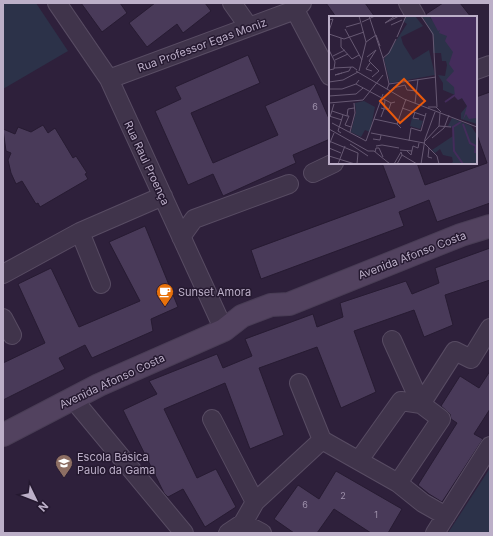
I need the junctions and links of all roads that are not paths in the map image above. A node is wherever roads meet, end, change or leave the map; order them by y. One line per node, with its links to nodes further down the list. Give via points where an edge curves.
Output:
1 (57, 3): 10 (street, Rua Raul Proença)
2 (232, 3): 6 (street)
3 (408, 3): 5 (street)
4 (298, 7): 6 (street, Rua Professor Egas Moniz); 9 (street, Rua Professor Egas Moniz)
5 (415, 16)
6 (249, 27): 10 (street, Rua Professor Egas Moniz)
7 (490, 65): 8 (street)
8 (477, 70)
9 (329, 74)
10 (109, 80): 14 (street, Rua Raul Proença)
11 (332, 164): 12 (street)
12 (314, 173)
13 (289, 184): 17 (street, via 194,219)
14 (163, 196): 16 (street); 17 (street, Rua Raul Proença)
15 (490, 226): 22 (main road, Avenida Afonso Costa, via 461,235 289,304 271,305 248,313)
16 (80, 232): 18 (street); 19 (street)
17 (181, 237): 22 (street, Rua Raul Proença)
18 (3, 274)
19 (101, 284)
20 (3, 318): 23 (street)
21 (490, 328): 27 (street, via 471,359 455,351)
22 (224, 330): 26 (main road, Avenida Afonso Costa)
23 (12, 336)
24 (392, 340): 27 (street)
25 (299, 383): 30 (street)
26 (72, 398): 29 (main road, Avenida Afonso Costa); 37 (street)
27 (421, 404): 32 (street, via 401,401); 33 (street, via 441,419)
28 (212, 419): 34 (street)
29 (3, 435)
30 (322, 440): 32 (street); 34 (street)
31 (490, 446): 35 (street)
32 (359, 460): 33 (street)
33 (398, 483): 35 (street, via 423,503)
34 (255, 502): 36 (street)
35 (446, 516): 40 (street)
36 (243, 523): 38 (street); 39 (street)
37 (184, 533)
38 (228, 533)
39 (262, 533)
40 (435, 533)

